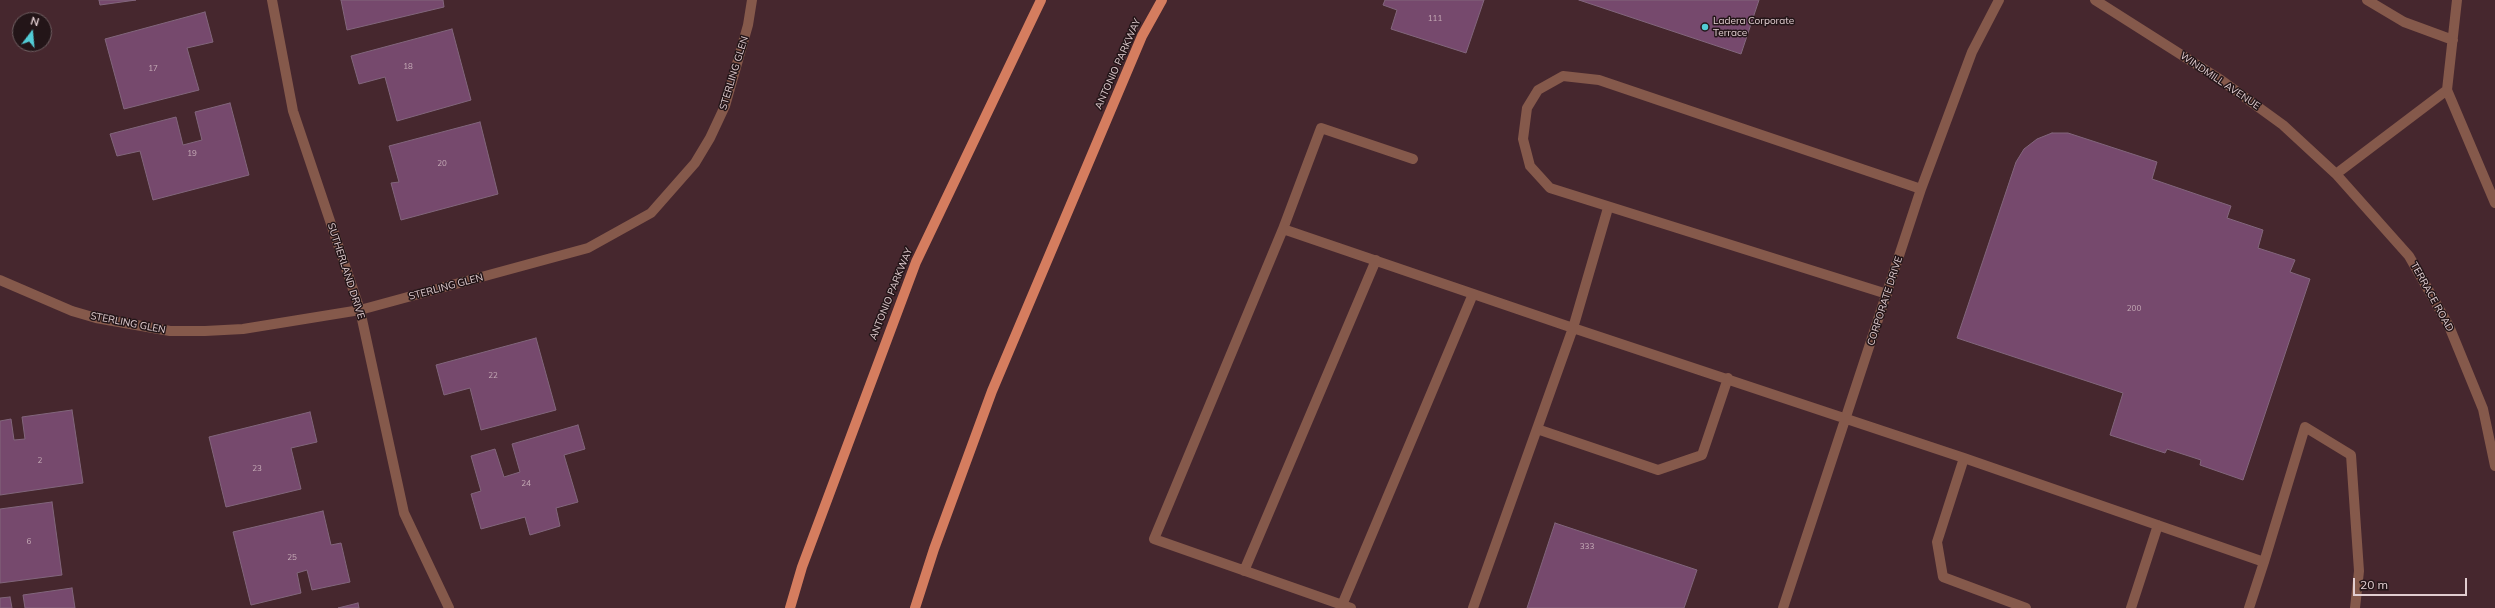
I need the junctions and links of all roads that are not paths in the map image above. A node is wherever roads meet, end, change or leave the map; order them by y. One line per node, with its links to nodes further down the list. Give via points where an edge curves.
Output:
1 (272, 0): 21 (street, SUTHERLAND DRIVE, via 293,111)
2 (752, 0): 21 (street, STERLING GLEN, via 737,69 725,106 710,138 695,163 651,213 588,248)
3 (1041, 0): 33 (main road, ANTONIO PARKWAY, via 916,262 804,560)
4 (1162, 0): 34 (main road, ANTONIO PARKWAY, via 1139,43 992,390)
5 (2000, 0): 13 (street, CORPORATE DRIVE, via 1972,52)
6 (2095, 0): 12 (street, WINDMILL AVENUE, via 2221,80 2277,121)
7 (2367, 0): 9 (street, via 2404,22)
8 (2457, 0): 9 (street)
9 (2453, 40): 10 (street)
10 (2447, 90): 12 (street); 14 (street)
11 (1412, 159): 16 (street, via 1321,128)
12 (2336, 174): 27 (street, TERRACE ROAD, via 2409,256 2449,326 2482,408)
13 (1921, 189): 15 (street, via 1599,80 1563,76 1538,90 1527,108 1523,139 1530,166 1550,188); 20 (street, CORPORATE DRIVE)
14 (2495, 203)
15 (1608, 208): 20 (street); 22 (street)
16 (1283, 229): 17 (street); 30 (street, via 1154,539)
17 (1376, 260): 19 (street); 30 (street)
18 (0, 280): 21 (street, STERLING GLEN, via 72,312 120,324 170,331 243,329)
19 (1473, 294): 22 (street); 31 (street)
20 (1887, 294): 24 (street, CORPORATE DRIVE)
21 (360, 310): 32 (street, SUTHERLAND DRIVE, via 404,513)
22 (1573, 328): 23 (street); 25 (street)
23 (1728, 378): 24 (street); 25 (street, via 1702,455 1658,470)
24 (1846, 419): 26 (street); 36 (street, CORPORATE DRIVE)
25 (1537, 429): 35 (street)
26 (1964, 458): 28 (street); 37 (street, via 1937,542 1943,577)
27 (2495, 466)
28 (2158, 525): 29 (street); 38 (street)
29 (2264, 562): 39 (street); 40 (street, via 2306,427 2351,455 2359,571)
30 (1244, 571): 31 (street)
31 (1347, 606)
32 (449, 608)
33 (790, 608)
34 (915, 608)
35 (1473, 608)
36 (1783, 608)
37 (2026, 608)
38 (2131, 608)
39 (2249, 608)
40 (2355, 608)

